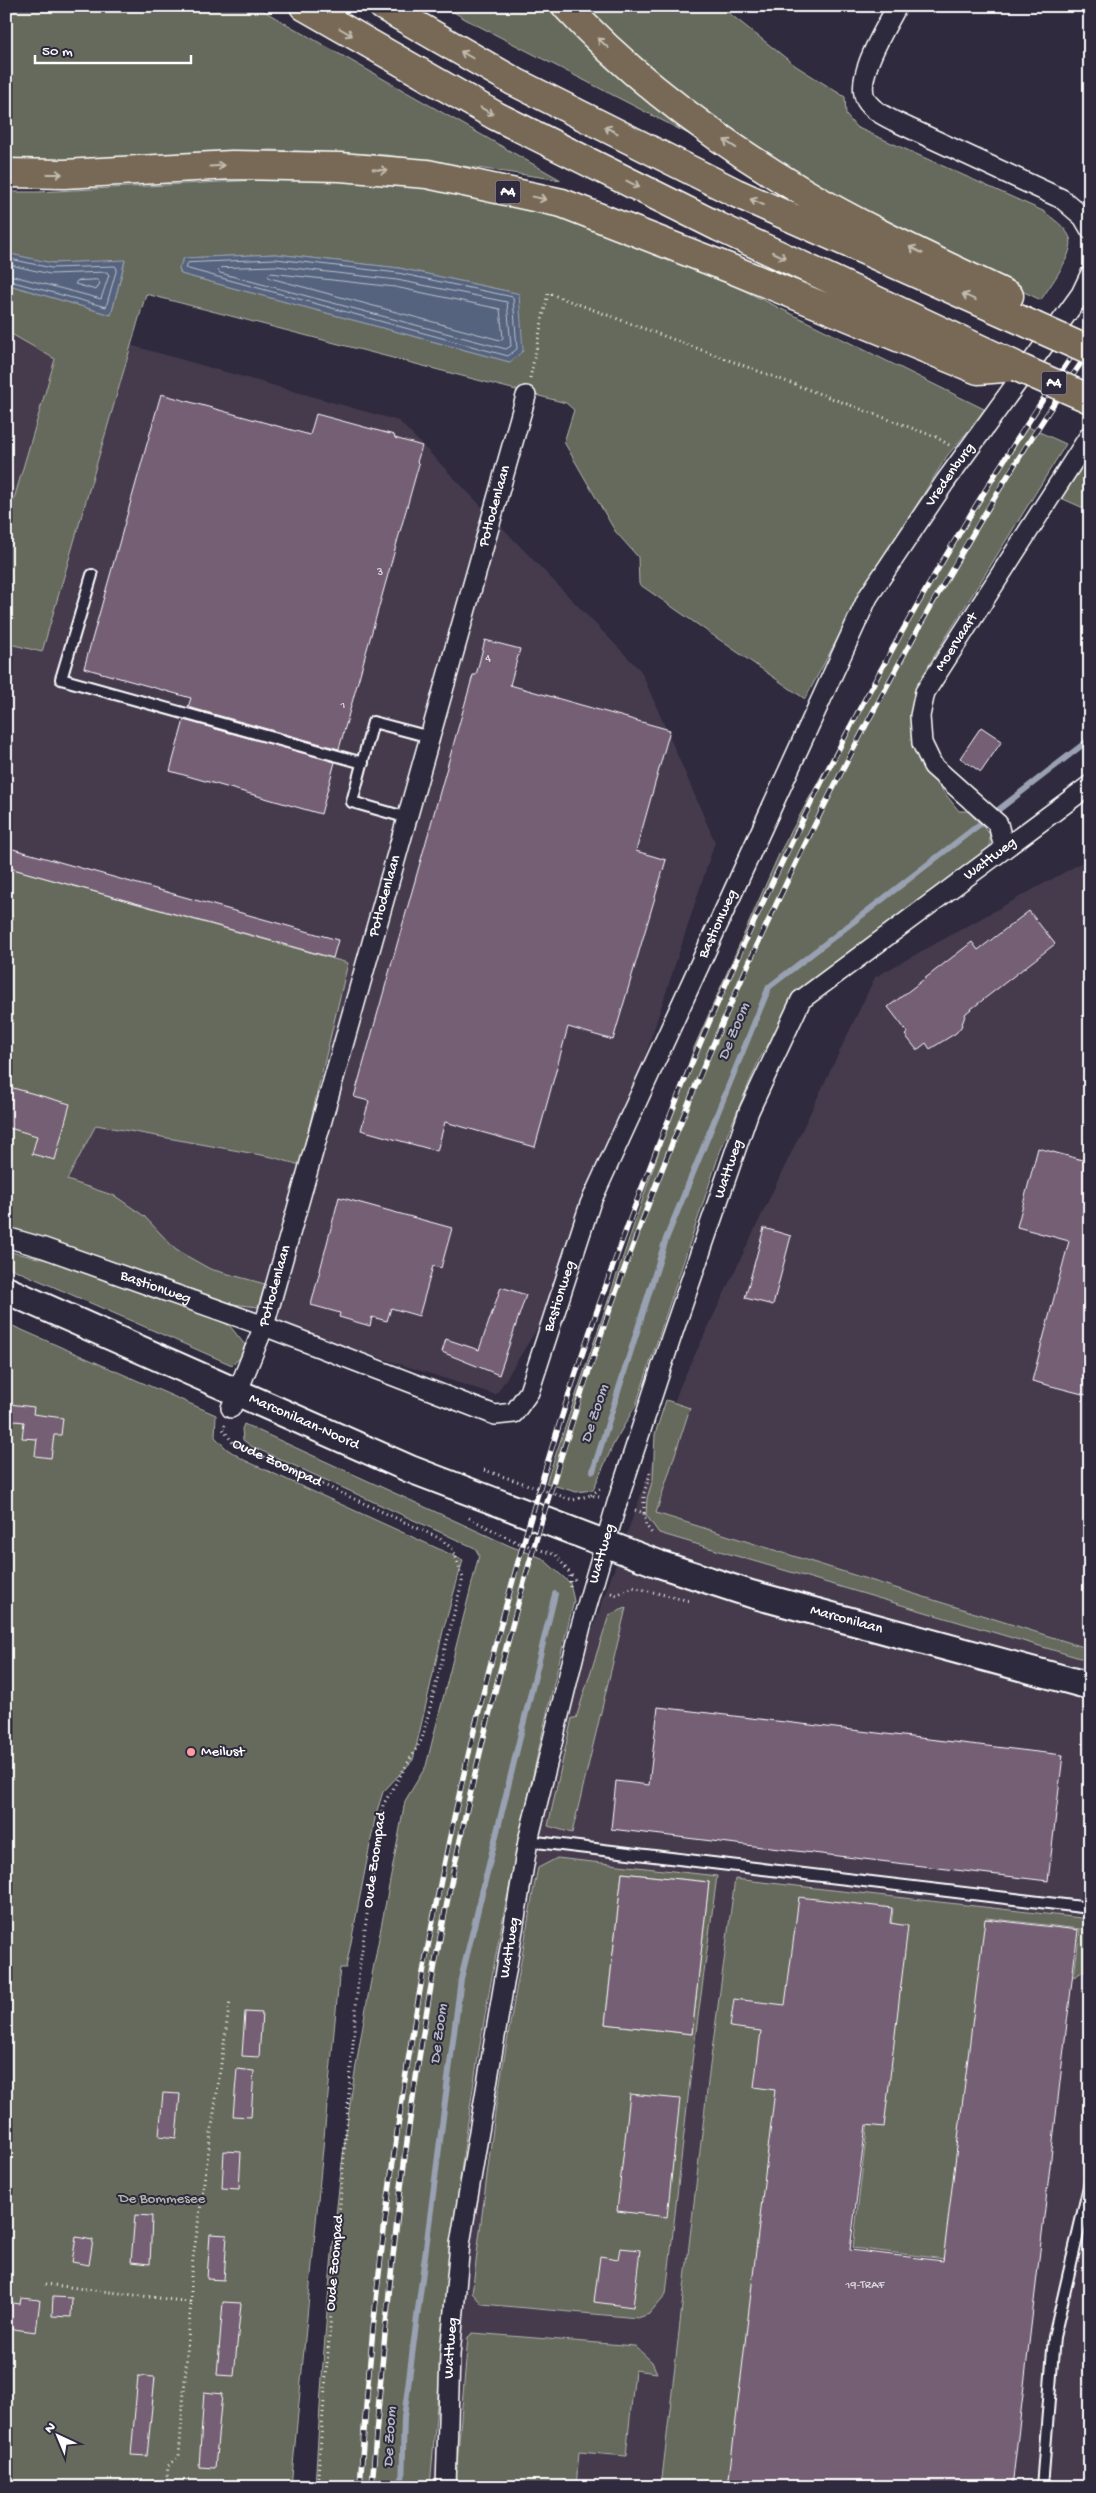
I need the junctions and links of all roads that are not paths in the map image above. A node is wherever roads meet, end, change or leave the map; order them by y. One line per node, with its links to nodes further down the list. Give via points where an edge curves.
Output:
1 (304, 6): 10 (highway, one-way to 10, via 496,116)
2 (383, 6): 8 (highway, one-way to 2, via 728,189 515,82)
3 (566, 6): 8 (highway, one-way to 3, via 800,190 677,109 589,31)
4 (897, 6): 6 (street, via 867,68 863,91 867,101 894,121 1062,199 1084,217)
5 (6, 173): 10 (highway, A4, one-way to 10, via 64,174 232,165 340,167 427,174 562,203)
6 (1090, 229)
7 (1090, 275): 15 (street, Vredenburg, via 1081,294 919,519 868,597)
8 (1024, 315): 9 (highway, bridge)
9 (1090, 351)
10 (984, 362): 12 (highway, A4, bridge, via 1017,366)
11 (526, 396): 16 (street, Potlodenlaan)
12 (1090, 399)
13 (1090, 435): 20 (street, Moervaart, via 925,692 920,716 922,743 933,766 998,824)
14 (92, 575): 17 (lane, via 61,679)
15 (826, 685): 23 (street, Bastionweg, via 590,1204 529,1392 514,1413 495,1415)
16 (430, 737): 17 (lane, via 373,722); 19 (street, Potlodenlaan)
17 (362, 763): 19 (lane, via 352,802)
18 (1090, 785): 20 (street, Wattweg)
19 (408, 818): 23 (street, Potlodenlaan)
20 (1004, 848): 25 (street, Wattweg, via 801,1000 746,1121 671,1338)
21 (6, 1237): 23 (street, Bastionweg)
22 (6, 1290): 24 (street, Marconilaan-Noord)
23 (264, 1326): 24 (street, Potlodenlaan)
24 (234, 1401): 25 (street, Marconilaan-Noord)
25 (606, 1544): 26 (street, Marconilaan, via 751,1594); 27 (street, Wattweg, via 581,1626)
26 (1090, 1686)
27 (528, 1841): 28 (lane); 30 (street, Wattweg, via 460,2244 450,2355)
28 (1090, 1908)
29 (1090, 2182): 31 (lane, via 1054,2337)
30 (446, 2487)
31 (1042, 2487)

